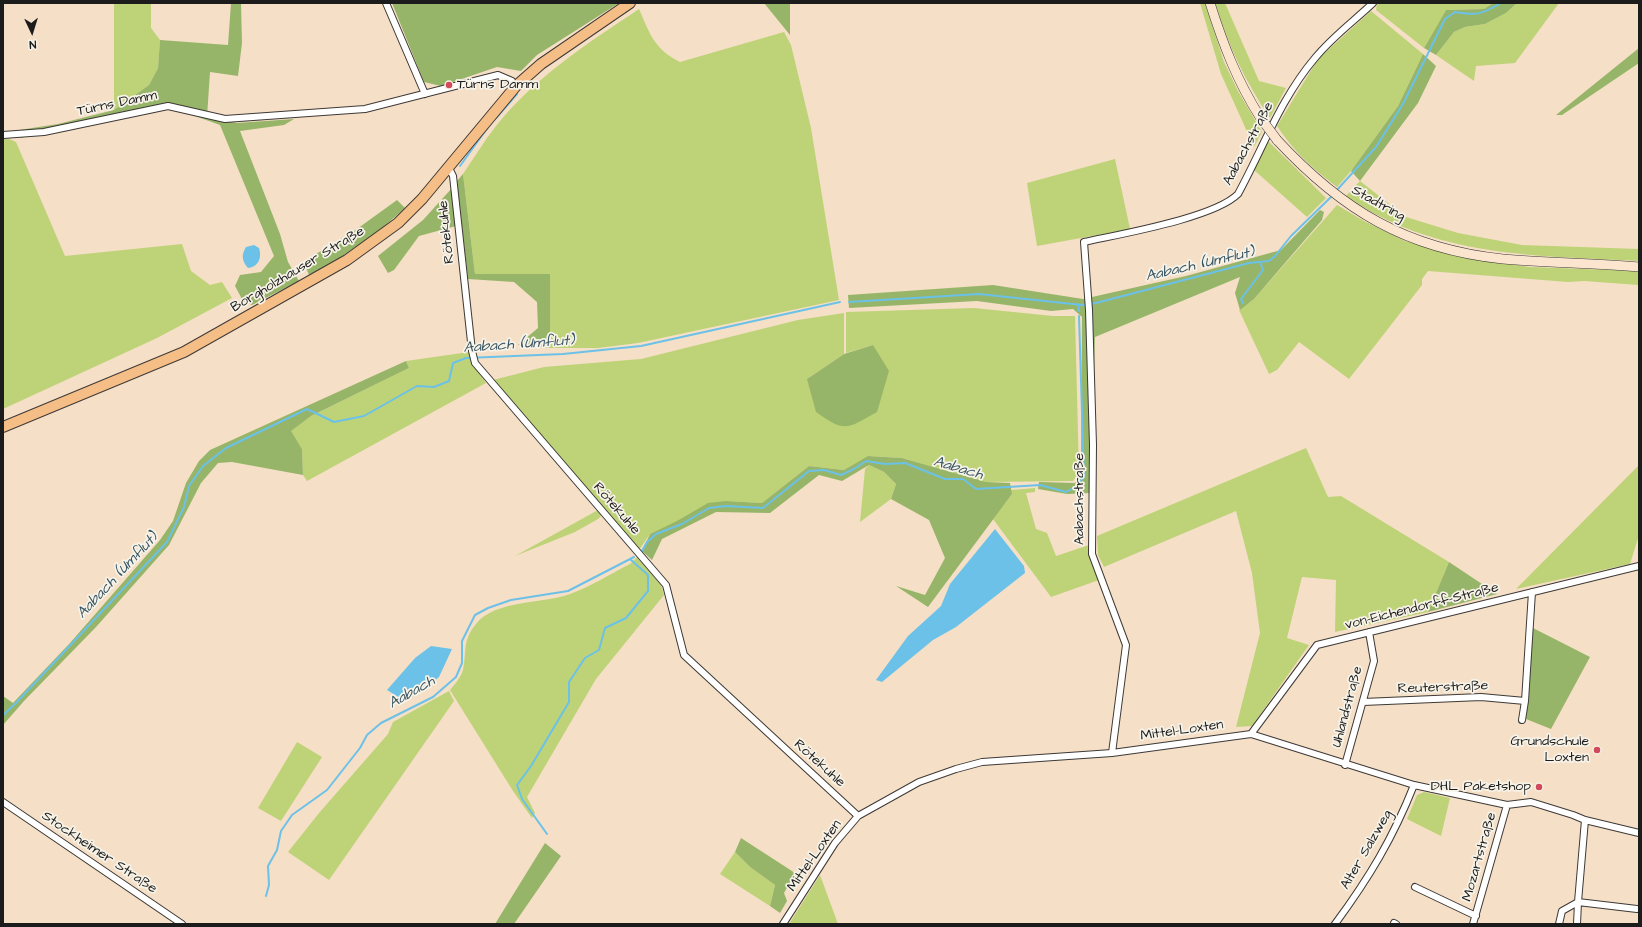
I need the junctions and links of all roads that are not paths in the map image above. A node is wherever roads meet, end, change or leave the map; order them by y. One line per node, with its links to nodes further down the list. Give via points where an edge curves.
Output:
1 (386, 3): 6 (street)
2 (630, 3): 5 (main road, Borgholzhauser Straße, via 541,64)
3 (1210, 3): 9 (street, Stadtring, bridge, via 1235,73 1260,117 1302,167 1348,205 1383,226 1468,253 1502,259)
4 (1373, 3): 18 (street, Aabachstraße, via 1327,45 1304,72 1267,133 1238,194 1231,201 1142,230 1084,242 1089,300 1092,554 1126,645)
5 (516, 86): 6 (street, Türns Damm, via 512,81 498,75); 8 (main road, Borgholzhauser Straße)
6 (425, 94): 7 (street, Türns Damm, via 365,109 225,119 168,106 44,132)
7 (3, 135)
8 (449, 168): 10 (main road, Borgholzhauser Straße, via 398,223 348,260 184,352); 23 (street, Rötekuhle, via 453,176 472,351 476,363 666,585 684,655)
9 (1639, 267)
10 (3, 427)
11 (1639, 566): 12 (street, von-Eichendorff-Straße)
12 (1532, 592): 13 (street, von-Eichendorff-Straße); 14 (street)
13 (1370, 632): 15 (street, Uhlandstraße, via 1374,661); 17 (street, von-Eichendorff-Straße, via 1317,645)
14 (1525, 701): 15 (street, Reuterstraße, via 1481,697); 16 (street)
15 (1363, 702): 19 (street, Uhlandstraße)
16 (1522, 720)
17 (1251, 734): 18 (street, Mittel-Loxten); 19 (street, Mittel-Loxten)
18 (1112, 753): 23 (street, Mittel-Loxten, via 982,762 919,782)
19 (1345, 765): 20 (street, Mittel-Loxten)
20 (1414, 785): 22 (street, Mittel-Loxten); 32 (street, Alter Salzweg, via 1390,839 1365,882)
21 (3, 802): 30 (street, Stockheimer Straße)
22 (1507, 805): 24 (street, Mittel-Loxten, via 1530,802); 29 (street, Mozartstraße)
23 (858, 816): 31 (street, Mittel-Loxten, via 836,842)
24 (1585, 820): 25 (street, Mittel-Loxten); 27 (street)
25 (1639, 833)
26 (1415, 887): 29 (street, Mozartstraße)
27 (1578, 902): 28 (street); 34 (street, via 1562,911); 35 (street)
28 (1637, 910)
29 (1476, 916): 33 (street, Mozartstraße)
30 (182, 924)
31 (783, 924)
32 (1335, 924)
33 (1473, 924)
34 (1559, 924)
35 (1577, 924)

